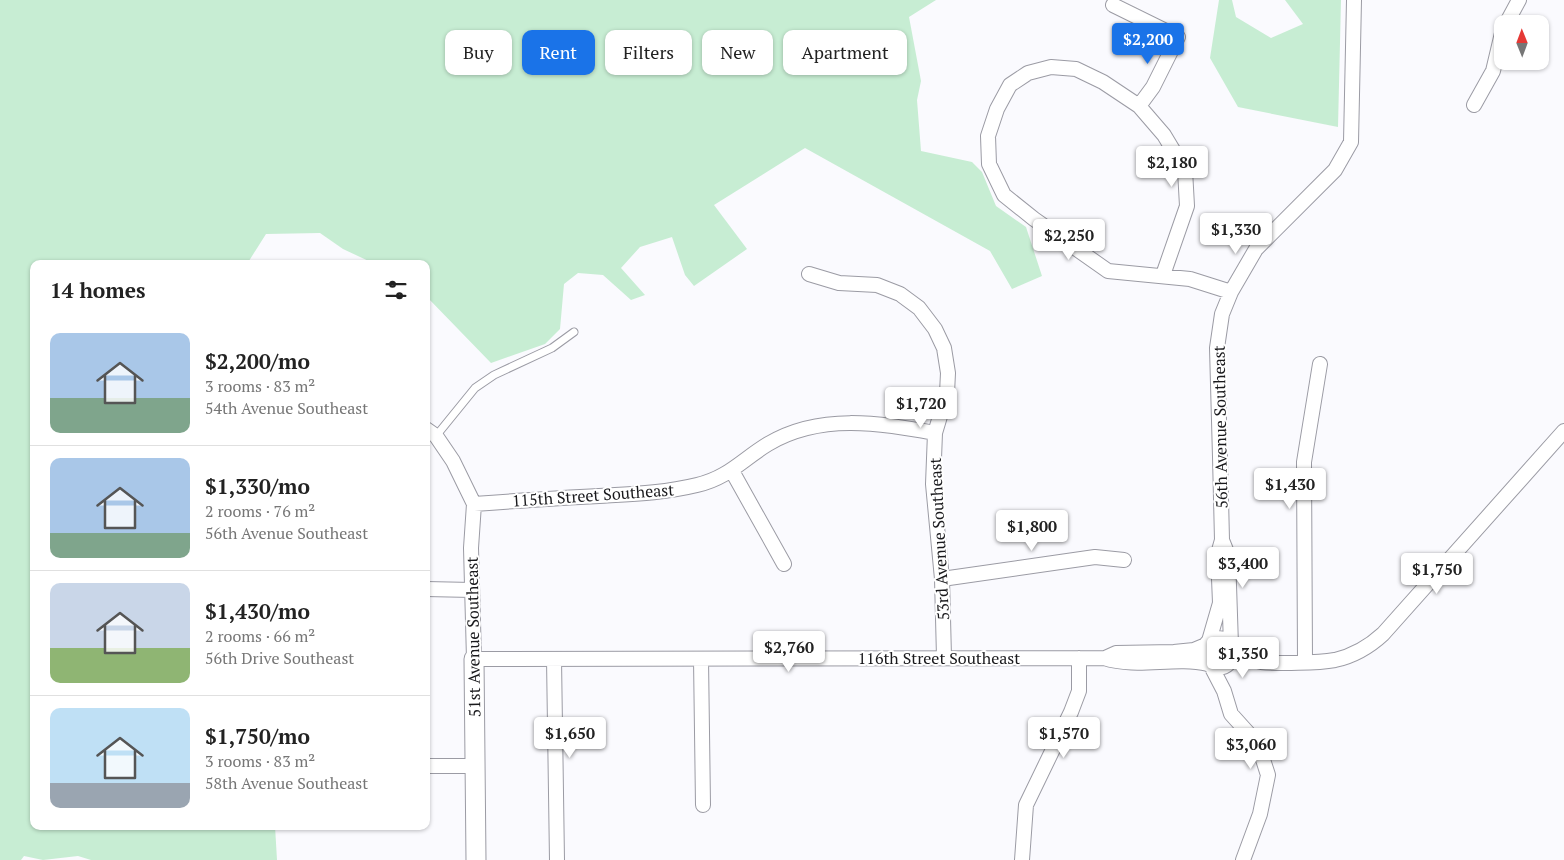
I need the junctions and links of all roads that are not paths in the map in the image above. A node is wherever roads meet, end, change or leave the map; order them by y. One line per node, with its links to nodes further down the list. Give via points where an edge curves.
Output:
1 (1354, 0): 10 (street, 56th Avenue Southeast, via 1351,142 1335,170 1256,249)
2 (1519, 0): 4 (street)
3 (1113, 5): 7 (street, via 1178,37 1153,87)
4 (1511, 15)
5 (1494, 64): 6 (street)
6 (1474, 105)
7 (1139, 106): 9 (street, via 1164,134 1185,170 1187,206); 9 (street, via 1076,69 1051,67 1028,73 1010,85 997,109 988,136 989,164 1004,194 1108,271)
8 (809, 274): 15 (street, 53rd Avenue Southeast, via 839,283 878,285 900,294 919,308 936,329 944,348 948,373 947,393)
9 (1163, 275): 10 (street, via 1190,279)
10 (1231, 292): 18 (street, 56th Avenue Southeast, via 1222,314 1217,348)
11 (574, 332): 14 (lane, via 552,348 494,375 475,388)
12 (1320, 364): 32 (street, via 1304,462)
13 (1564, 431): 32 (street, via 1383,634 1368,647 1336,660)
14 (431, 433): 17 (street, 51st Avenue Southeast, via 453,461)
15 (935, 433): 16 (street, 115th Street Southeast, via 852,422 815,426 780,437 754,452); 21 (street, 53rd Avenue Southeast, via 933,484)
16 (732, 471): 17 (street, 115th Street Southeast, via 699,485 658,492); 20 (street)
17 (474, 504): 23 (street, 51st Avenue Southeast)
18 (1222, 540): 24 (street, 56th Avenue Southeast, via 1218,554 1220,603); 25 (street, 56th Avenue Southeast, via 1228,554)
19 (1124, 560): 21 (street, via 1095,558)
20 (784, 564)
21 (942, 580): 26 (street, 53rd Avenue Southeast)
22 (430, 589): 23 (street)
23 (472, 590): 29 (street, 51st Avenue Southeast)
24 (1207, 643): 25 (street, via 1223,638); 28 (street, 116th Street Southeast, via 1194,650 1116,653); 35 (street, via 1203,654)
25 (1232, 646): 33 (street); 34 (street, via 1234,654)
26 (944, 657): 27 (street, 116th Street Southeast); 31 (street, 116th Street Southeast)
27 (1079, 658): 28 (street, 116th Street Southeast); 42 (street, via 1079,691 1026,805)
28 (1104, 658): 35 (street, 116th Street Southeast, via 1116,662 1190,661)
29 (474, 659): 30 (street, 116th Street Southeast); 38 (street, 51st Avenue Southeast)
30 (554, 659): 31 (street, 116th Street Southeast); 41 (street)
31 (701, 659): 39 (street)
32 (1305, 661): 33 (street)
33 (1260, 662): 34 (street, via 1249,666)
34 (1229, 664): 35 (street, via 1221,668); 36 (street)
35 (1210, 665): 36 (street)
36 (1224, 691): 43 (street, via 1231,714 1258,744 1268,775 1260,814)
37 (430, 766): 38 (street)
38 (475, 766): 40 (street, 51st Avenue Southeast)
39 (703, 805)
40 (476, 860)
41 (557, 860)
42 (1022, 860)
43 (1243, 860)

